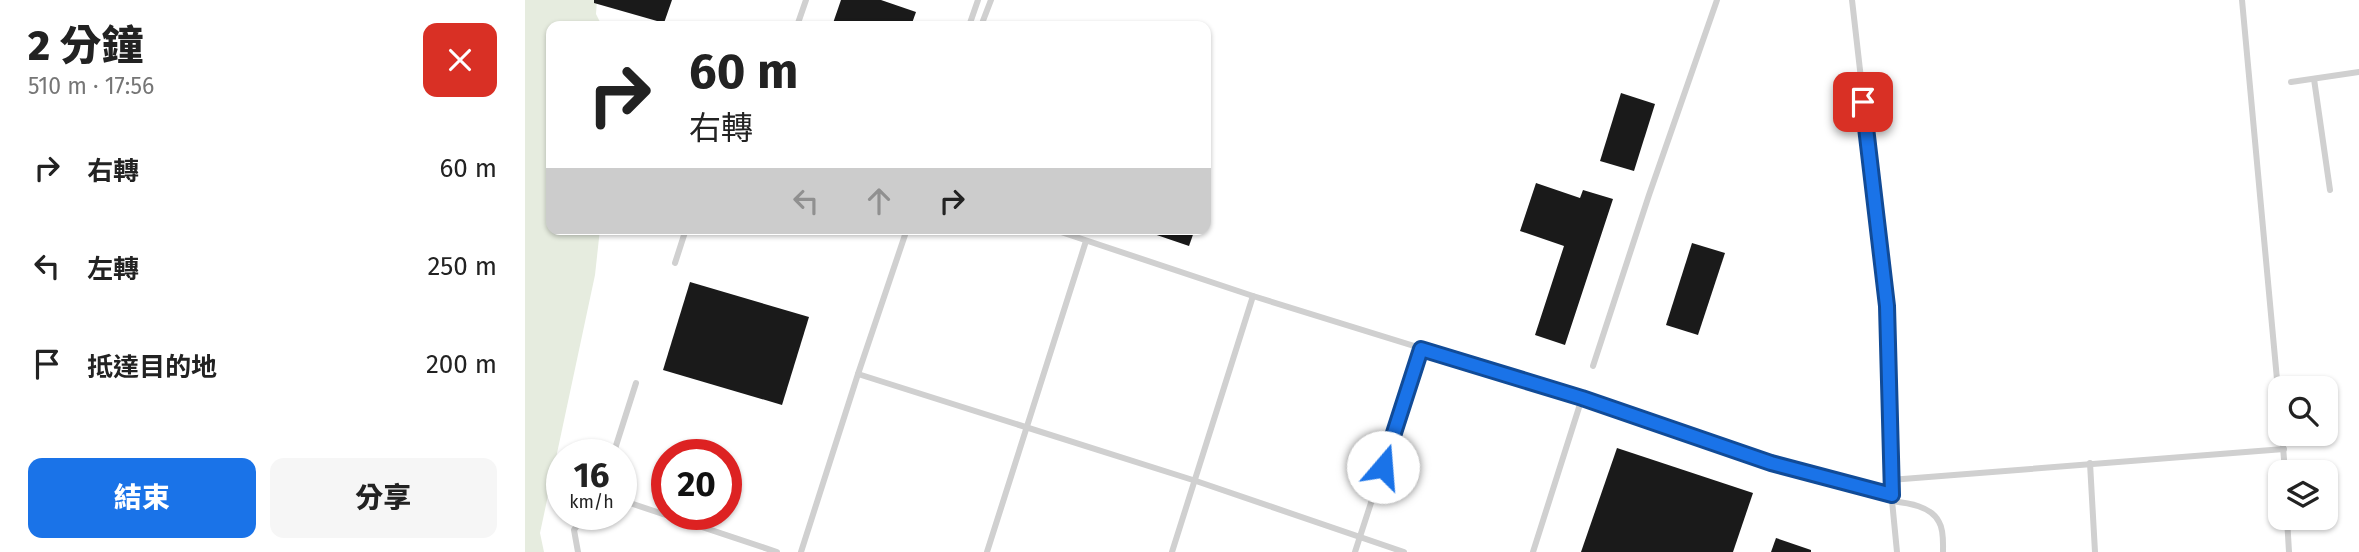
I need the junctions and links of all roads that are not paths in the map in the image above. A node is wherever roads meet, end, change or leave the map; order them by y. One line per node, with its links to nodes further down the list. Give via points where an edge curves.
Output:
1 (806, 0): 7 (lane)
2 (978, 0): 8 (lane)
3 (991, 0): 9 (lane)
4 (1717, 0): 21 (lane)
5 (1852, 0): 32 (lane, via 1887,306)
6 (2242, 0): 23 (lane)
7 (799, 21)
8 (971, 21)
9 (983, 21)
10 (2359, 72): 11 (lane)
11 (2314, 79): 12 (lane); 13 (lane)
12 (2291, 82)
13 (2330, 190)
14 (684, 235): 18 (lane)
15 (905, 235): 22 (lane)
16 (1069, 235): 17 (lane)
17 (1086, 241): 19 (lane); 26 (lane)
18 (675, 263)
19 (1254, 296): 20 (lane); 33 (lane)
20 (1421, 349): 25 (lane); 38 (lane)
21 (1593, 366)
22 (858, 374): 26 (lane); 41 (lane)
23 (2277, 376)
24 (636, 383): 27 (lane)
25 (1582, 398): 34 (lane, via 1771,463); 46 (lane)
26 (1028, 428): 33 (lane); 42 (lane)
27 (618, 439)
28 (2284, 446): 29 (lane)
29 (2284, 449): 30 (lane); 31 (lane)
30 (2284, 460)
31 (2090, 463): 32 (lane); 49 (lane)
32 (1891, 480): 34 (lane)
33 (1196, 481): 38 (lane); 43 (lane)
34 (1892, 498): 47 (lane); 48 (lane, via 1911,503 1940,523)
35 (637, 505): 40 (lane)
36 (574, 530): 39 (lane)
37 (2288, 530): 50 (lane)
38 (1359, 538): 44 (lane); 45 (lane)
39 (578, 552)
40 (777, 552)
41 (801, 552)
42 (987, 552)
43 (1173, 552)
44 (1355, 552)
45 (1405, 552)
46 (1533, 552)
47 (1897, 552)
48 (1943, 552)
49 (2095, 552)
50 (2289, 552)

